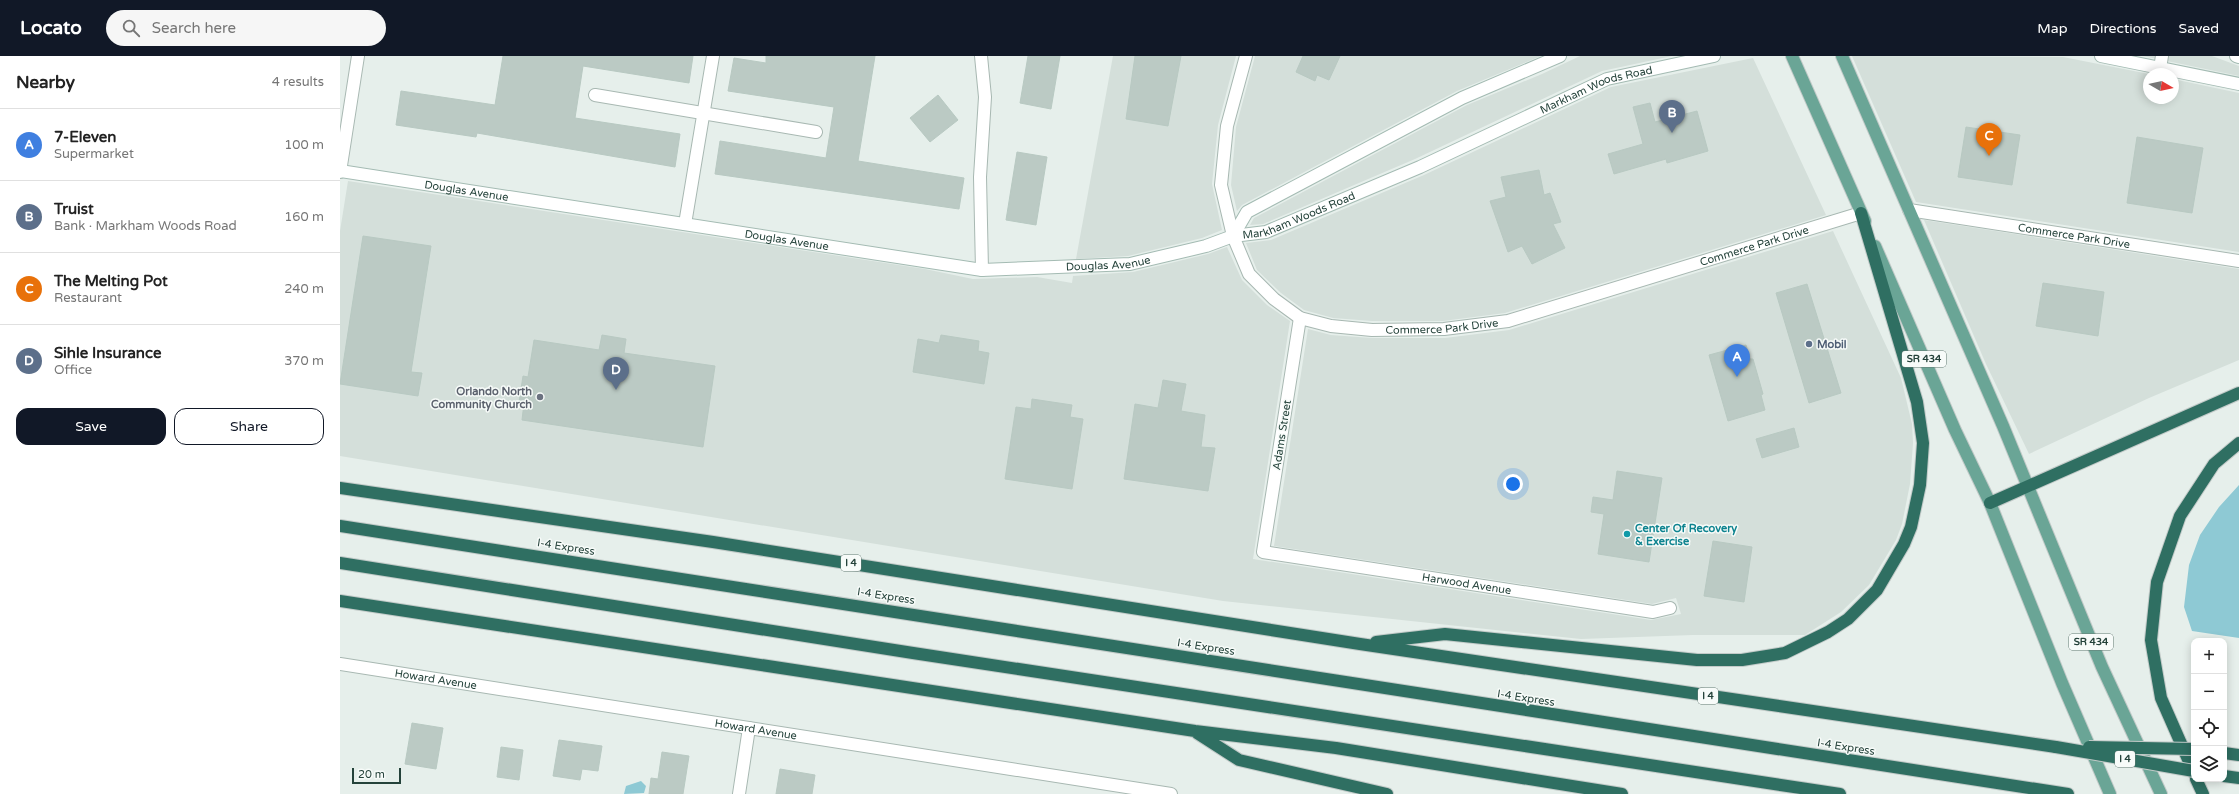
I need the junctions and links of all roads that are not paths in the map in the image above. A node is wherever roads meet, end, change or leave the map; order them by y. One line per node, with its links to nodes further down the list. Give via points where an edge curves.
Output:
1 (358, 56): 17 (street)
2 (713, 56): 15 (street)
3 (981, 56): 23 (street, via 985,97 980,177)
4 (1246, 56): 21 (street, Commerce Park Drive, via 1227,126 1222,185)
5 (1560, 56): 21 (street, Markham Woods Road, via 1462,98 1247,212)
6 (1714, 56): 21 (street, Markham Woods Road, via 1607,79 1420,167 1266,232)
7 (1792, 56): 19 (main road, SR 434)
8 (1842, 56): 18 (main road, SR 434)
9 (2101, 56): 12 (street)
10 (2236, 56): 11 (street)
11 (2239, 57)
12 (2161, 62): 13 (street)
13 (2239, 84)
14 (594, 95): 15 (street)
15 (703, 113): 16 (street); 20 (street)
16 (816, 132)
17 (340, 171): 20 (street, Douglas Avenue)
18 (1909, 210): 22 (street, Commerce Park Drive); 27 (main road, SR 434)
19 (1861, 213): 24 (street, Commerce Park Drive, via 1508,321 1444,329 1372,330 1331,326); 29 (main road, SR 434, via 1955,430); 35 (highway, via 1917,402 1923,443 1920,485 1911,527 1904,544 1877,590 1848,618 1828,632 1785,653 1742,660 1697,660 1445,634)
20 (685, 224): 23 (street, Douglas Avenue)
21 (1233, 236): 23 (street, Douglas Avenue, via 1206,246 1130,264); 24 (street, Commerce Park Drive, via 1249,274 1274,299)
22 (2239, 261)
23 (982, 270)
24 (1300, 318): 31 (street, Adams Street)
25 (2239, 393): 27 (highway)
26 (2239, 443): 43 (highway, via 2214,464 2180,516 2157,582 2151,640 2161,698)
27 (2028, 486): 29 (highway); 55 (main road, SR 434, via 2102,668)
28 (340, 488): 35 (highway, I 4, via 713,542)
29 (1990, 503): 54 (main road, SR 434, via 2059,676)
30 (340, 526): 53 (highway, I-4 Express)
31 (1264, 552): 34 (street, Harwood Avenue, via 1653,612)
32 (340, 563): 52 (highway)
33 (340, 601): 38 (highway)
34 (1670, 608)
35 (1360, 644): 39 (highway, I 4)
36 (340, 664): 37 (street, Howard Avenue)
37 (749, 728): 48 (street); 49 (street, Howard Avenue)
38 (1195, 731): 50 (highway, via 1239,760); 51 (highway, via 1336,748)
39 (2056, 748): 40 (highway, bridge); 44 (highway, I 4, bridge)
40 (2191, 749)
41 (2227, 753): 42 (highway)
42 (2239, 754)
43 (2191, 765)
44 (2191, 771)
45 (2227, 776): 46 (highway)
46 (2239, 778)
47 (2197, 782): 56 (highway)
48 (739, 794)
49 (1172, 794)
50 (1387, 794)
51 (1622, 794)
52 (1840, 794)
53 (2068, 794)
54 (2110, 794)
55 (2161, 794)
56 (2203, 794)

